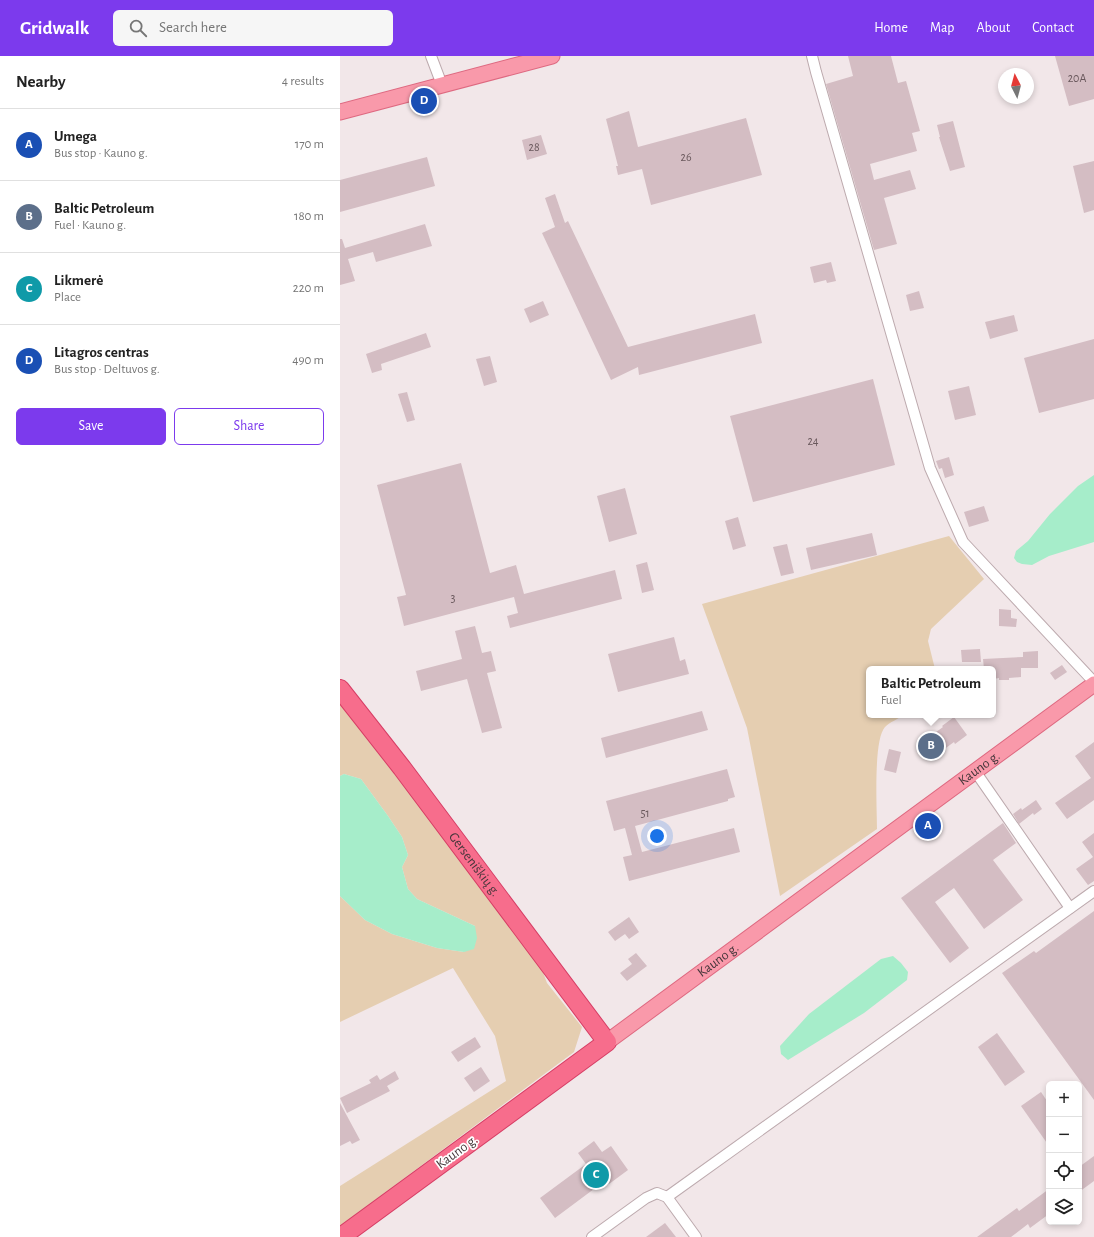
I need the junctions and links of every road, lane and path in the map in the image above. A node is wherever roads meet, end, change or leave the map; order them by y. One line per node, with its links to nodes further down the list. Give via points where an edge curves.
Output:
1 (430, 56): 4 (street)
2 (552, 56): 4 (main road)
3 (812, 56): 6 (street, via 930,468 963,542)
4 (442, 85): 5 (main road)
5 (340, 112)
6 (1094, 683): 8 (main road, Kauno g.)
7 (340, 689): 11 (highway, Gerseniškių g.)
8 (975, 771): 10 (street); 11 (main road, Kauno g.)
9 (1094, 891): 10 (street)
10 (1070, 908): 12 (street)
11 (607, 1042): 13 (highway, Kauno g.)
12 (668, 1197): 14 (street, via 657,1193 646,1198); 15 (street)
13 (342, 1237)
14 (592, 1237)
15 (696, 1237)

